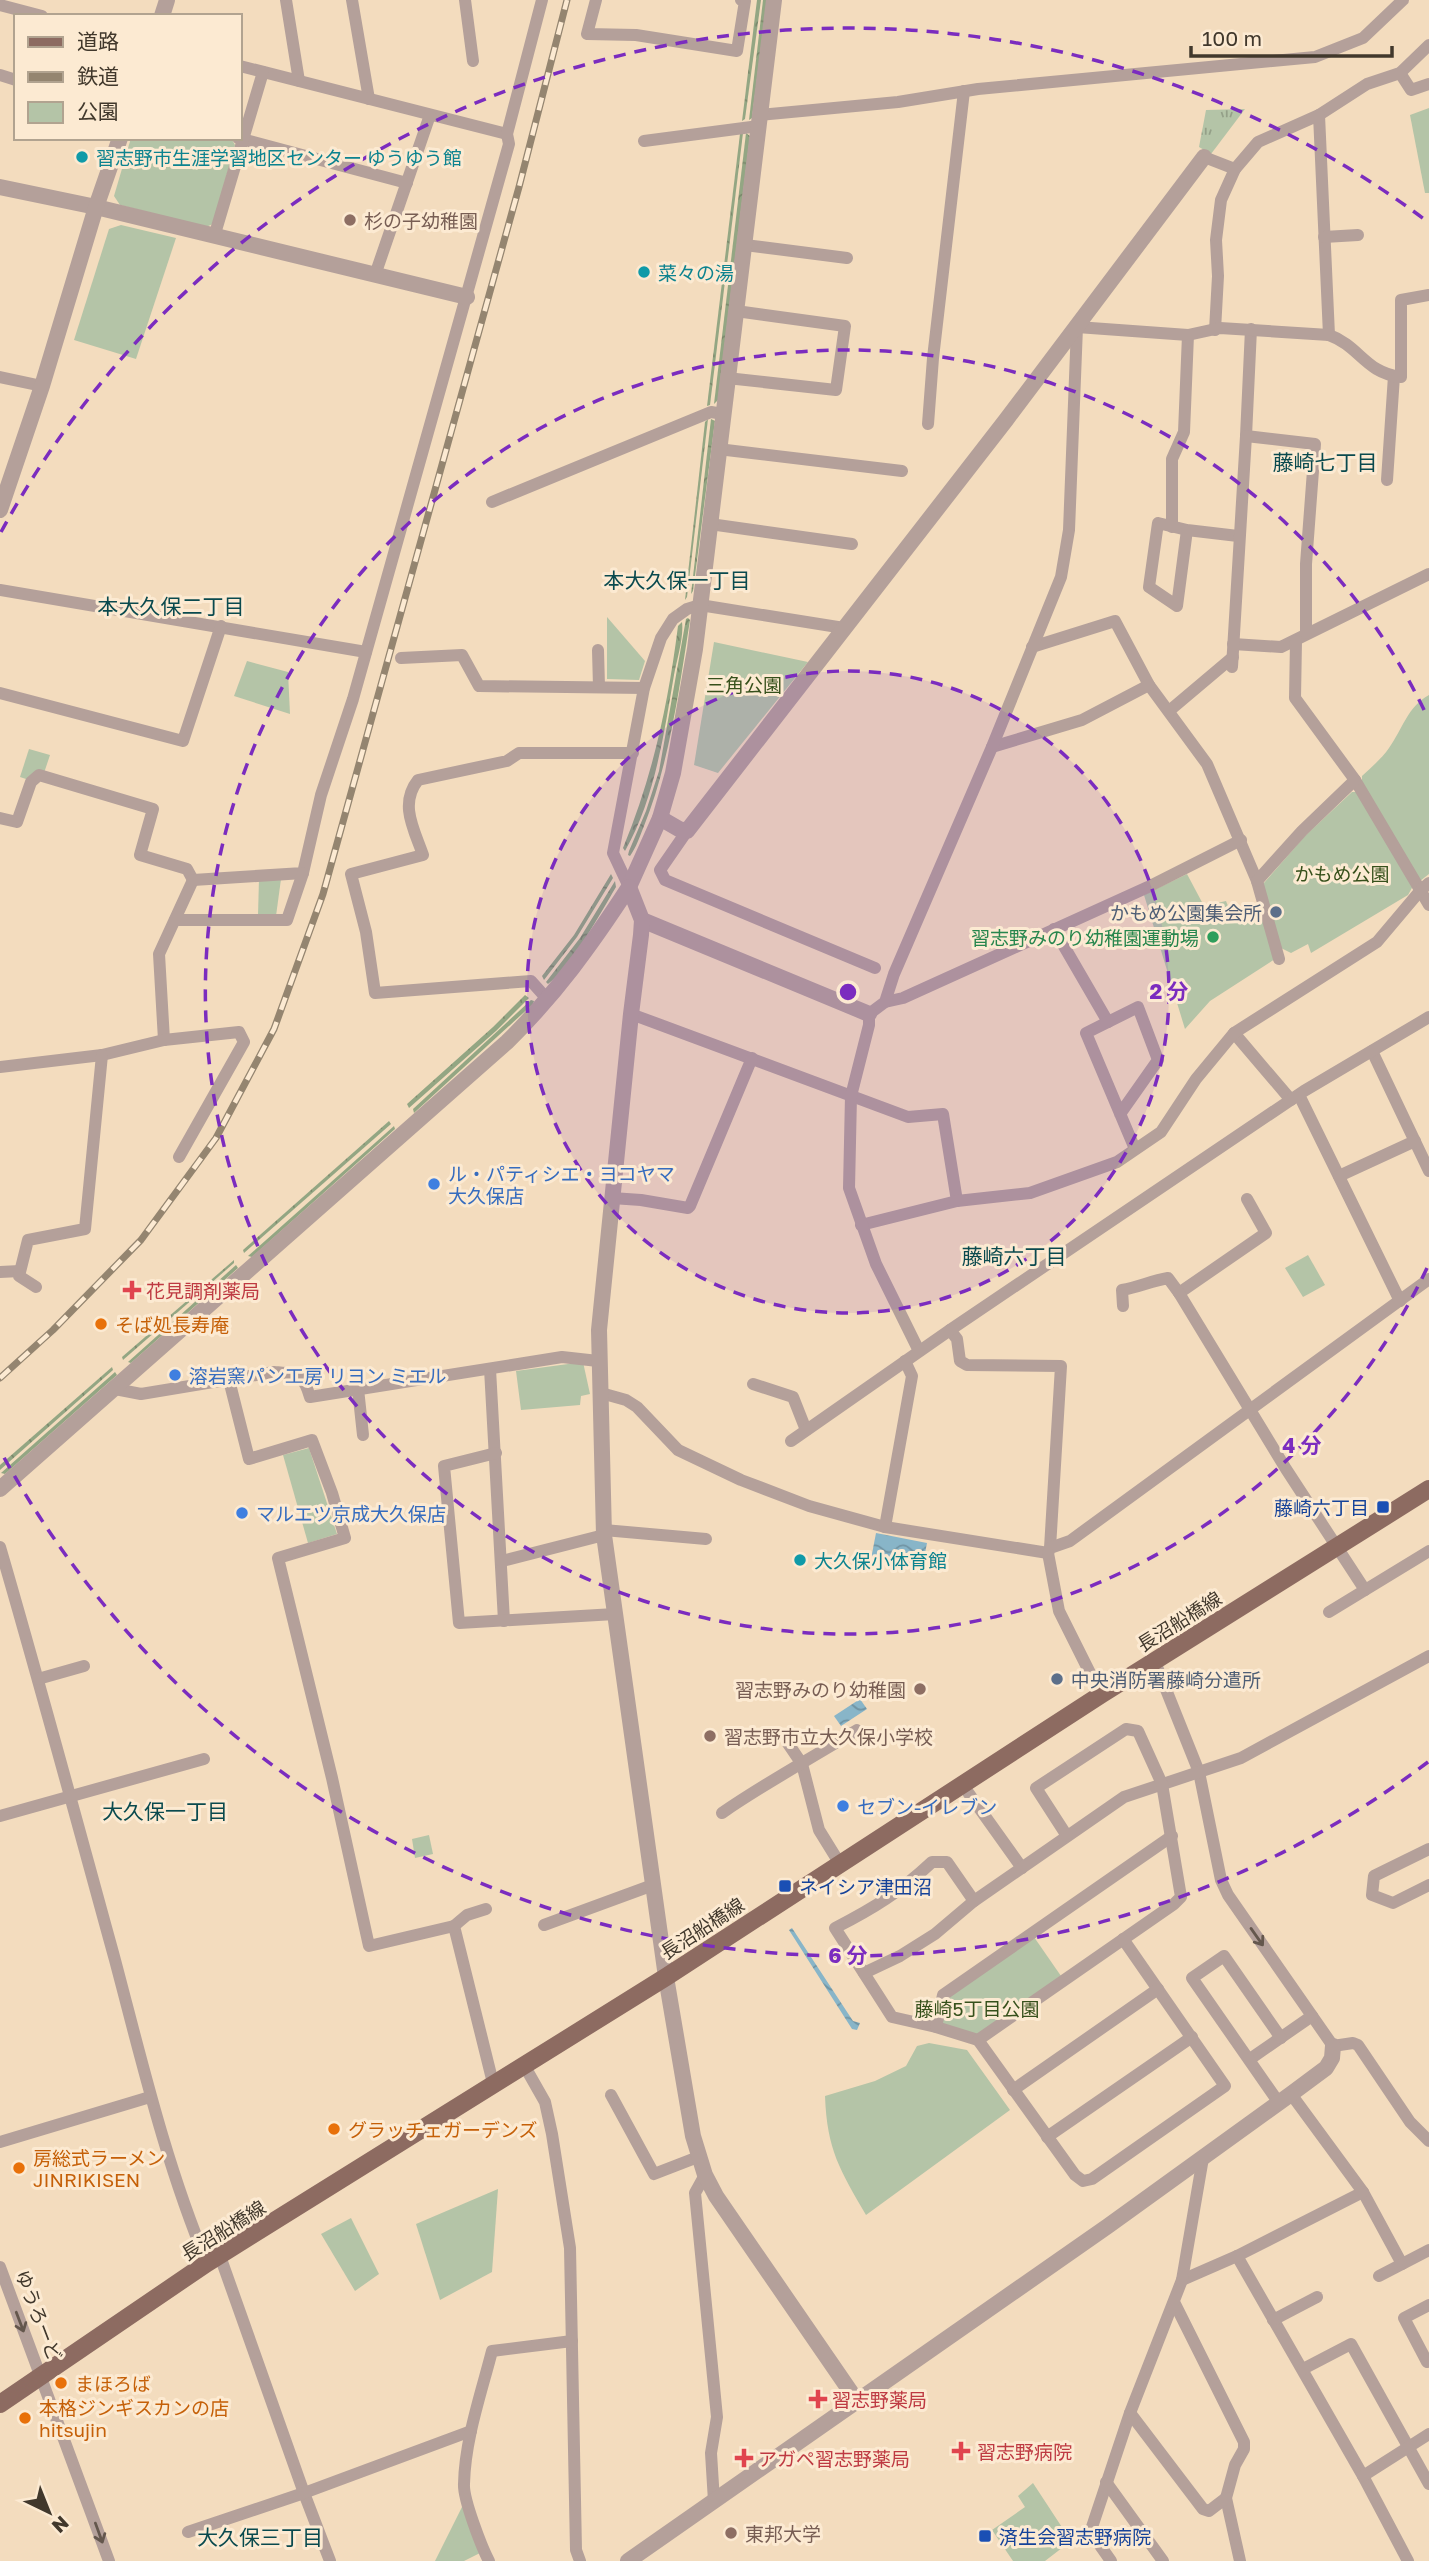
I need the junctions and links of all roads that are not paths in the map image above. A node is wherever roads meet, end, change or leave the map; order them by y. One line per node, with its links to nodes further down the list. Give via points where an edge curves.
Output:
1 (286, 0): 16 (street)
2 (352, 0): 19 (street)
3 (465, 0): 12 (street)
4 (542, 0): 24 (street)
5 (596, 0): 6 (street, via 587,34 636,35 737,51 745,1)
6 (741, 0)
7 (774, 0): 22 (street)
8 (1403, 0): 18 (street, via 1363,38 1315,57)
9 (0, 5): 10 (street)
10 (34, 14)
11 (1429, 45): 15 (street)
12 (473, 61)
13 (242, 67): 14 (street)
14 (263, 72): 16 (street); 23 (street)
15 (1400, 73): 17 (street, via 1411,90); 21 (street, via 1367,84)
16 (299, 81): 19 (street)
17 (1429, 84)
18 (964, 91): 22 (street); 53 (street)
19 (369, 99): 20 (street)
20 (430, 115): 24 (street); 31 (street)
21 (1319, 115): 30 (street, via 1258,142); 36 (street)
22 (759, 120): 28 (street); 37 (street)
23 (242, 133)
24 (508, 134): 41 (street)
25 (119, 140): 33 (street)
26 (240, 140): 35 (street)
27 (242, 140): 31 (street)
28 (644, 141)
29 (1204, 157): 30 (street); 43 (street)
30 (1235, 169): 44 (street, via 1221,200 1216,240)
31 (407, 183): 39 (street)
32 (0, 187): 33 (street)
33 (96, 207): 35 (street); 51 (street)
34 (1359, 235): 36 (street)
35 (214, 237): 39 (street)
36 (1324, 237): 47 (street)
37 (745, 245): 38 (street); 42 (street)
38 (847, 258)
39 (375, 275): 41 (street)
40 (1429, 295): 49 (street, via 1401,300 1401,377)
41 (467, 297): 74 (street)
42 (737, 312): 50 (street); 50 (street, via 845,326 836,390)
43 (1077, 327): 46 (street); 70 (street); 72 (street, via 1069,530 1060,577)
44 (1215, 330): 45 (street); 46 (street)
45 (1251, 330): 47 (street); 54 (street)
46 (1188, 335): 62 (street, via 1185,432 1172,459)
47 (1329, 335): 49 (street, via 1344,340 1376,371)
48 (0, 376): 51 (street)
49 (1394, 376): 57 (street)
50 (727, 378): 52 (street)
51 (41, 386): 58 (street)
52 (723, 414): 55 (street); 59 (street, via 711,412)
53 (928, 424)
54 (1246, 436): 64 (street); 71 (street, via 1315,444)
55 (718, 449): 56 (street); 61 (street)
56 (902, 471)
57 (1387, 480)
58 (4, 487): 60 (street)
59 (492, 502)
60 (0, 510)
61 (710, 524): 65 (street); 68 (street)
62 (1172, 527): 63 (street); 63 (street, via 1158,523 1149,587 1177,606)
63 (1186, 530): 64 (street)
64 (1238, 536): 75 (street)
65 (852, 544)
66 (1429, 574): 71 (street)
67 (0, 590): 69 (street)
68 (700, 605): 70 (street); 79 (street, via 673,619 661,638); 86 (street, via 680,739)
69 (221, 626): 74 (street); 80 (street, via 183,741)
70 (844, 628): 87 (street)
71 (1301, 637): 75 (street, via 1281,647); 84 (street, via 1294,698)
72 (1032, 647): 77 (street, via 1115,621); 82 (street)
73 (598, 650): 78 (street)
74 (366, 652): 89 (street, via 321,795)
75 (1233, 656): 81 (street)
76 (401, 658): 78 (street, via 463,655 479,686)
77 (1149, 685): 81 (street); 82 (street, via 1082,720)
78 (598, 687): 79 (street)
79 (644, 688): 83 (street)
80 (0, 693)
81 (1169, 711): 88 (street, via 1207,764)
82 (992, 747): 101 (street)
83 (632, 753): 92 (street, via 613,853); 100 (street, via 519,753 507,761 418,780 411,789 408,809 423,855 351,874 366,932 374,993 531,981)
84 (1355, 780): 91 (street); 93 (street)
85 (0, 818): 90 (street, via 17,822 31,782 39,775 153,809 140,855 187,869)
86 (660, 818): 87 (street); 92 (street)
87 (687, 831): 99 (street, via 660,870 665,880)
88 (1241, 840): 91 (street); 97 (street)
89 (303, 873): 90 (street); 95 (street, via 287,920)
90 (193, 880): 95 (street)
91 (1257, 881): 98 (street)
92 (629, 887): 96 (street); 100 (street)
93 (1424, 887): 94 (street); 106 (street, via 1377,942)
94 (1429, 905)
95 (175, 920): 107 (street, via 159,954)
96 (642, 920): 102 (street); 103 (street)
97 (1054, 929): 101 (street); 105 (street)
98 (1279, 959)
99 (875, 968)
100 (548, 1000): 138 (street)
101 (885, 1002): 103 (street)
102 (631, 1014): 110 (street); 120 (street)
103 (869, 1014): 112 (street)
104 (1429, 1017): 108 (street)
105 (1108, 1022): 114 (street, via 1086,1033); 114 (street, via 1138,1007 1158,1060)
106 (1234, 1033): 113 (street); 116 (street, via 1161,1132)
107 (164, 1040): 109 (street); 117 (street, via 239,1032 244,1042)
108 (1372, 1051): 113 (street); 115 (street)
109 (102, 1055): 111 (street); 124 (street, via 85,1229 28,1240)
110 (752, 1058): 112 (street); 120 (street, via 690,1206)
111 (0, 1066)
112 (851, 1096): 122 (street, via 908,1117 943,1114); 123 (street, via 849,1188)
113 (1295, 1098): 119 (street); 131 (street)
114 (1120, 1114): 116 (street)
115 (1415, 1141): 118 (street); 119 (street)
116 (1135, 1149): 122 (street, via 1117,1162 1030,1193)
117 (179, 1157)
118 (1429, 1171)
119 (1339, 1176): 129 (street)
120 (612, 1198): 133 (street)
121 (1247, 1199): 128 (street, via 1266,1233)
122 (957, 1201): 123 (street)
123 (861, 1224): 132 (street)
124 (20, 1271): 125 (street); 127 (street, via 19,1276)
125 (0, 1272)
126 (1429, 1279): 129 (street)
127 (36, 1287)
128 (1180, 1293): 130 (street, via 1168,1278 1146,1281 1122,1290); 141 (street)
129 (1400, 1301): 141 (street)
130 (1123, 1306)
131 (950, 1330): 132 (street); 153 (street, via 957,1339 960,1360 968,1366 1061,1366)
132 (919, 1351): 134 (street)
133 (598, 1361): 135 (street, via 562,1357); 140 (street)
134 (905, 1361): 142 (street); 148 (street, via 912,1376)
135 (491, 1369): 139 (street); 145 (street)
136 (229, 1380): 138 (street, via 141,1394); 139 (street, via 274,1372 295,1374 306,1384 310,1397); 185 (street, via 250,1458 312,1440 345,1538 278,1558 369,1947)
137 (753, 1384): 142 (street, via 793,1397)
138 (115, 1389): 146 (street)
139 (358, 1389): 143 (street)
140 (601, 1393): 148 (street, via 637,1407 678,1450 741,1480 809,1506); 149 (street)
141 (1250, 1410): 152 (street); 153 (street, via 1070,1541)
142 (806, 1430): 144 (street)
143 (363, 1435)
144 (791, 1441)
145 (496, 1454): 155 (street); 159 (street, via 444,1466 458,1623)
146 (0, 1489)
147 (1429, 1489): 152 (main road, 長沼船橋線)
148 (885, 1527): 153 (street)
149 (604, 1532): 150 (street); 155 (street); 158 (street)
150 (706, 1539)
151 (0, 1547): 163 (street)
152 (1336, 1547): 156 (street); 161 (main road, 長沼船橋線)
153 (1049, 1551): 164 (street, via 1059,1611)
154 (1429, 1551): 156 (street)
155 (502, 1561): 159 (street)
156 (1365, 1590): 157 (street)
157 (1329, 1612)
158 (615, 1614): 159 (street); 180 (street)
159 (504, 1621)
160 (1429, 1656): 169 (street, via 1241,1758)
161 (1155, 1662): 164 (main road, 長沼船橋線); 169 (street)
162 (84, 1666): 163 (street)
163 (38, 1679): 172 (street)
164 (1102, 1694): 170 (main road, 長沼船橋線)
165 (857, 1730): 168 (street)
166 (787, 1742): 168 (street)
167 (204, 1759): 172 (street)
168 (802, 1765): 173 (street); 178 (street, via 819,1830)
169 (1199, 1772): 171 (street); 190 (street, one-way to 190, via 1221,1880)
170 (962, 1784): 178 (main road, 長沼船橋線); 179 (street)
171 (1162, 1784): 175 (street, via 1124,1797); 175 (street, via 1138,1731 1126,1729 1036,1788); 176 (street)
172 (69, 1796): 174 (street); 201 (street)
173 (722, 1813)
174 (0, 1816)
175 (1067, 1836): 179 (street)
176 (1172, 1836): 186 (street, via 1181,1897); 191 (street, via 943,1995)
177 (1429, 1849): 181 (street, via 1374,1876 1372,1895 1393,1903)
178 (839, 1864): 188 (main road, 長沼船橋線)
179 (1021, 1868): 182 (street)
180 (653, 1885): 184 (street); 188 (street)
181 (1429, 1885)
182 (974, 1901): 187 (street, via 935,1934); 187 (street, via 947,1862 932,1862 905,1888 835,1927)
183 (486, 1909): 185 (street, via 467,1915)
184 (544, 1925)
185 (454, 1926): 198 (street)
186 (1124, 1939): 189 (street); 194 (street)
187 (864, 1973): 191 (street, via 892,2017)
188 (666, 1977): 197 (main road, 長沼船橋線); 206 (street)
189 (1158, 1989): 192 (street); 199 (street)
190 (1312, 2016): 193 (street); 195 (street)
191 (936, 2027): 194 (street)
192 (1192, 2037): 203 (street); 203 (street, via 1225,2086 1092,2179 1083,2181 1075,2175)
193 (1281, 2038): 196 (street); 196 (street, via 1224,1956 1192,1978)
194 (978, 2040): 199 (street)
195 (1333, 2046): 202 (street, via 1326,2068); 204 (street, via 1358,2045 1410,2122)
196 (1250, 2059): 202 (street)
197 (524, 2065): 198 (main road, 長沼船橋線); 221 (street, via 545,2102 552,2134 570,2248)
198 (493, 2083): 212 (main road, 長沼船橋線)
199 (1013, 2090): 203 (street)
200 (611, 2095): 206 (street, via 654,2174)
201 (150, 2097): 205 (street); 212 (street, via 177,2183)
202 (1285, 2099): 207 (street); 209 (street)
203 (1047, 2137)
204 (1429, 2141)
205 (0, 2142)
206 (698, 2157): 208 (street)
207 (1203, 2158): 216 (street); 225 (street)
208 (705, 2175): 225 (street); 236 (street, via 695,2193 717,2417 711,2453)
209 (1363, 2192): 211 (street); 213 (street)
210 (1429, 2250): 213 (street)
211 (1237, 2256): 216 (street); 220 (street)
212 (214, 2260): 224 (main road, 長沼船橋線); 234 (street)
213 (1402, 2264): 215 (street)
214 (0, 2267): 224 (street, ゆうろーど, one-way to 224)
215 (1379, 2276)
216 (1182, 2280): 218 (street)
217 (1317, 2297): 220 (street)
218 (1175, 2304): 227 (street); 235 (street, via 1244,2442)
219 (1429, 2305): 222 (street, via 1404,2318)
220 (1273, 2320): 223 (street)
221 (572, 2341): 228 (street, via 492,2351); 241 (street, via 576,2550)
222 (1429, 2361)
223 (1303, 2369): 230 (street, via 1351,2344); 231 (street)
224 (42, 2377): 226 (main road, 長沼船橋線); 238 (street, ゆうろーど, one-way to 238)
225 (856, 2401): 236 (street)
226 (0, 2404)
227 (1130, 2413): 232 (street); 235 (street, via 1203,2510 1209,2511)
228 (471, 2431): 234 (street); 240 (street, via 463,2487)
229 (1429, 2434): 230 (street)
230 (1409, 2448): 231 (street); 233 (street)
231 (1363, 2476): 246 (street)
232 (1106, 2482): 243 (street, via 1092,2534); 244 (street)
233 (1429, 2484)
234 (304, 2493): 237 (street); 239 (street)
235 (1226, 2498): 245 (street)
236 (714, 2501): 242 (street)
237 (188, 2532)
238 (109, 2561)
239 (330, 2561)
240 (489, 2561)
241 (580, 2561)
242 (628, 2561)
243 (1111, 2561)
244 (1163, 2561)
245 (1240, 2561)
246 (1408, 2561)

